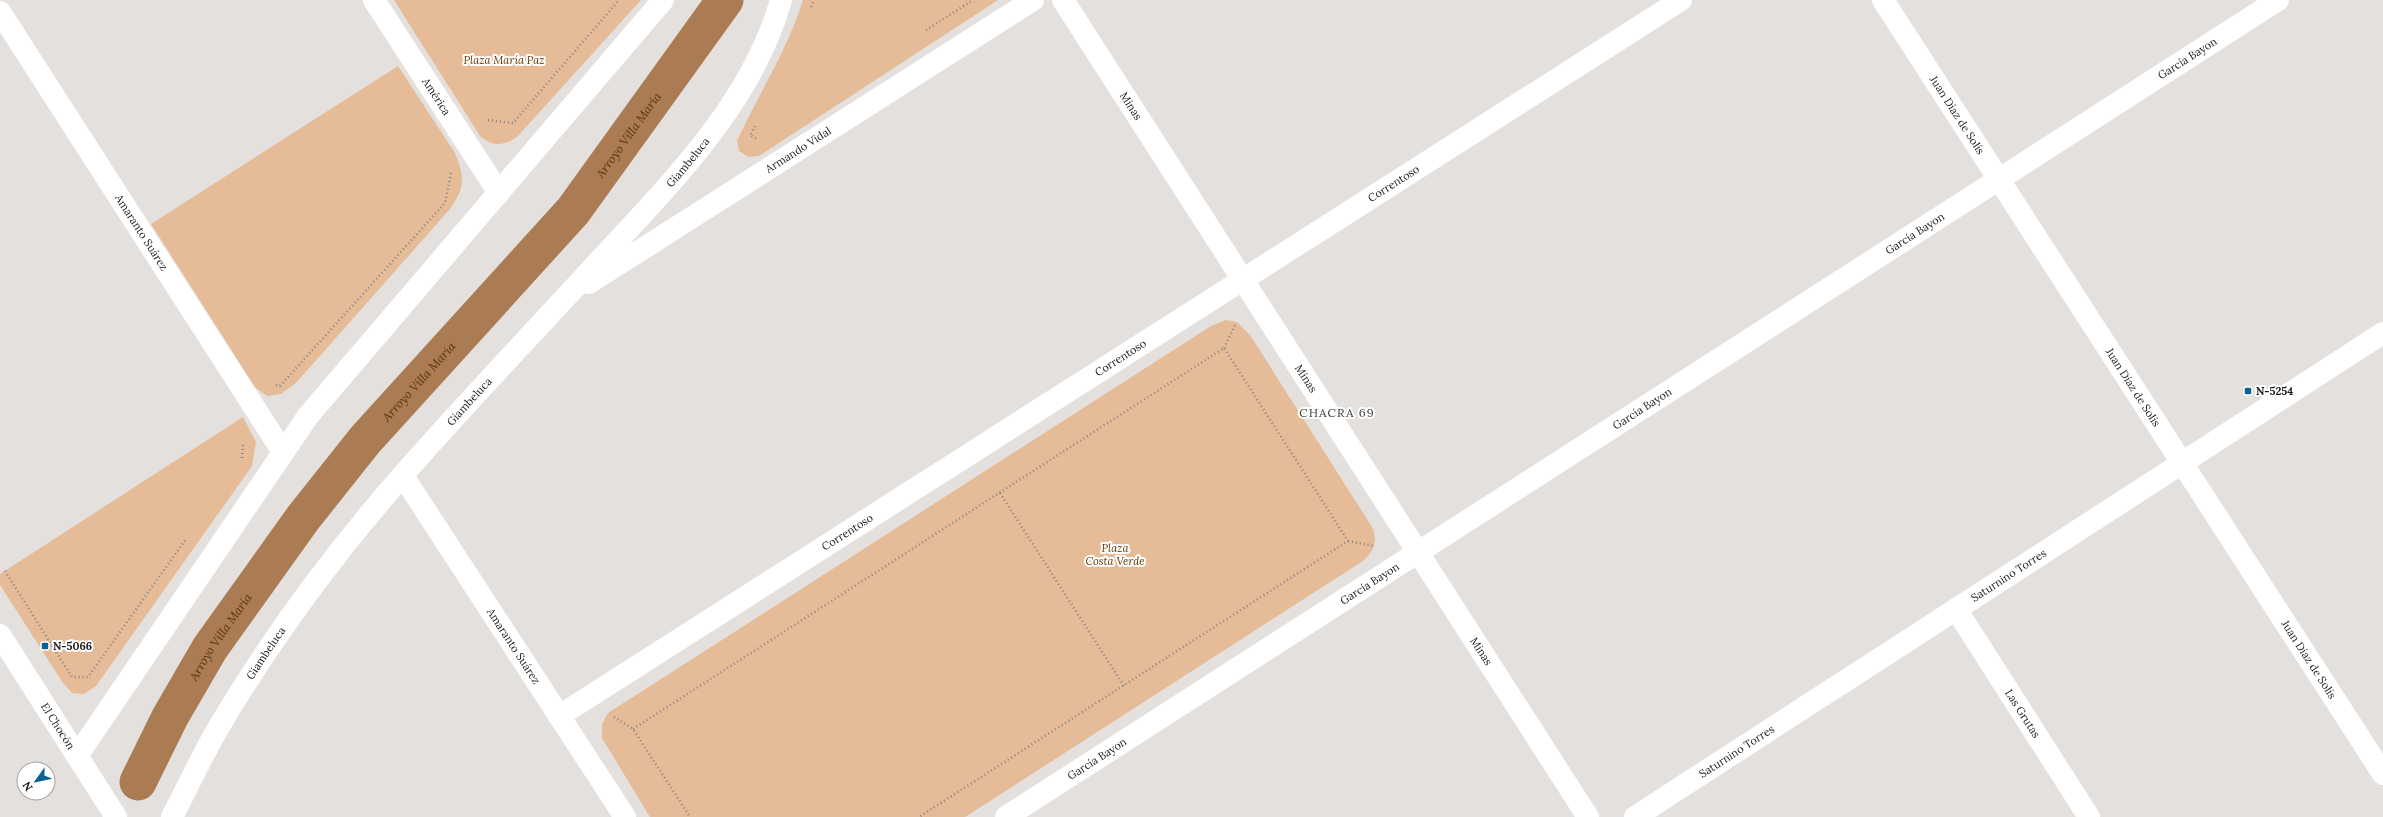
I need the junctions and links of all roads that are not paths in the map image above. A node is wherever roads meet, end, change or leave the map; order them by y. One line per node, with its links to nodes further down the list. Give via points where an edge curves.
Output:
1 (374, 0): 11 (street, América)
2 (663, 0): 11 (street)
3 (781, 0): 13 (street, Giambeluca, via 767,39 751,71 716,126 666,188)
4 (1033, 0): 13 (street, Armando Vidal)
5 (1063, 0): 12 (street, Minas)
6 (1681, 0): 12 (street, Correntoso)
7 (1883, 0): 10 (street, Juan Díaz de Solís)
8 (2278, 0): 10 (street, García Bayon)
9 (0, 12): 15 (street, Amaranto Suárez)
10 (1999, 179): 16 (street, Juan Díaz de Solís); 18 (street, García Bayon)
11 (499, 193): 15 (street, via 322,399)
12 (1243, 280): 18 (street, Minas); 21 (street, Correntoso)
13 (564, 299): 17 (street, Giambeluca)
14 (2383, 333): 16 (street, Saturnino Torres)
15 (283, 452): 22 (street)
16 (2183, 463): 19 (street, Saturnino Torres); 23 (street, Juan Díaz de Solís)
17 (402, 476): 21 (street, Amaranto Suárez); 25 (street, Giambeluca, via 350,539 271,645 215,733)
18 (1418, 552): 27 (street, García Bayon); 28 (street, Minas)
19 (1956, 610): 29 (street, Saturnino Torres); 30 (street, Las Grutas)
20 (0, 635): 22 (street, El Chocón)
21 (559, 716): 26 (street, Amaranto Suárez)
22 (77, 756): 24 (street, El Chocón)
23 (2383, 774)
24 (116, 817)
25 (172, 817)
26 (625, 817)
27 (1006, 817)
28 (1588, 817)
29 (1635, 817)
30 (2089, 817)

